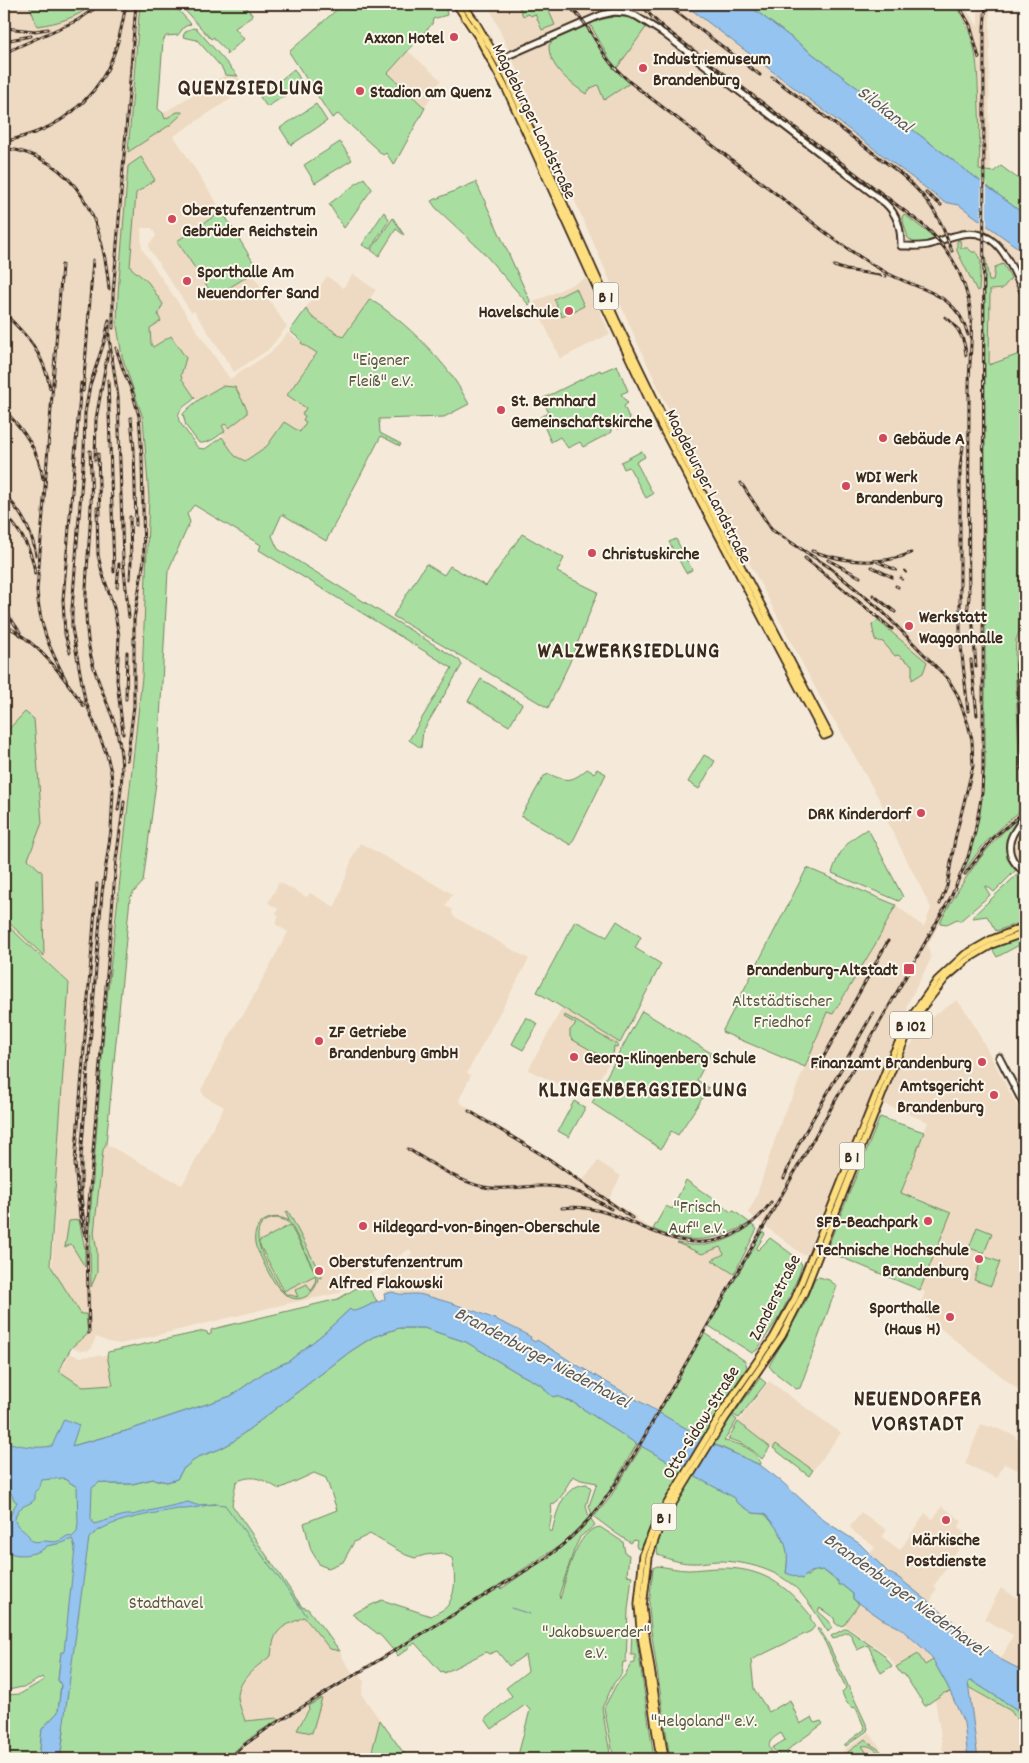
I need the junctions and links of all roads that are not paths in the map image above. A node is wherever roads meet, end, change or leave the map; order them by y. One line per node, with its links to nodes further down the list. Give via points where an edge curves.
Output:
1 (456, 4): 3 (main road, Magdeburger Landstraße / B 1)
2 (463, 4): 3 (main road, Magdeburger Landstraße / B 1)
3 (495, 61): 4 (street, via 601,16 621,12 636,16 885,203 897,219 901,246 927,246 962,234 985,236 1003,252); 6 (main road, Magdeburger Landstraße / B 1, via 666,423)
4 (1025, 295)
5 (1025, 632): 7 (street, via 1020,665)
6 (826, 735)
7 (1025, 769)
8 (1025, 814): 9 (street, via 1009,845 1013,862)
9 (1025, 872)
10 (1025, 926): 14 (main road, Zanderstraße / B 1, via 973,949 946,971 927,993 891,1057)
11 (1025, 933): 13 (main road, Zanderstraße / B 102, via 1001,940 951,974 916,1016)
12 (999, 1057): 15 (street)
13 (894, 1065): 14 (main road, Zanderstraße / B 1)
14 (875, 1105): 16 (main road, Zanderstraße / B 1, via 785,1329)
15 (1025, 1107)
16 (758, 1365): 17 (main road, Otto-Sidow-Straße / B 1)
17 (685, 1479): 18 (main road, Otto-Sidow-Straße / B 1, via 657,1520 644,1555 639,1589 640,1628); 19 (main road, Otto-Sidow-Straße / B 1, via 655,1538 644,1593 646,1637)
18 (660, 1759)
19 (665, 1759)

